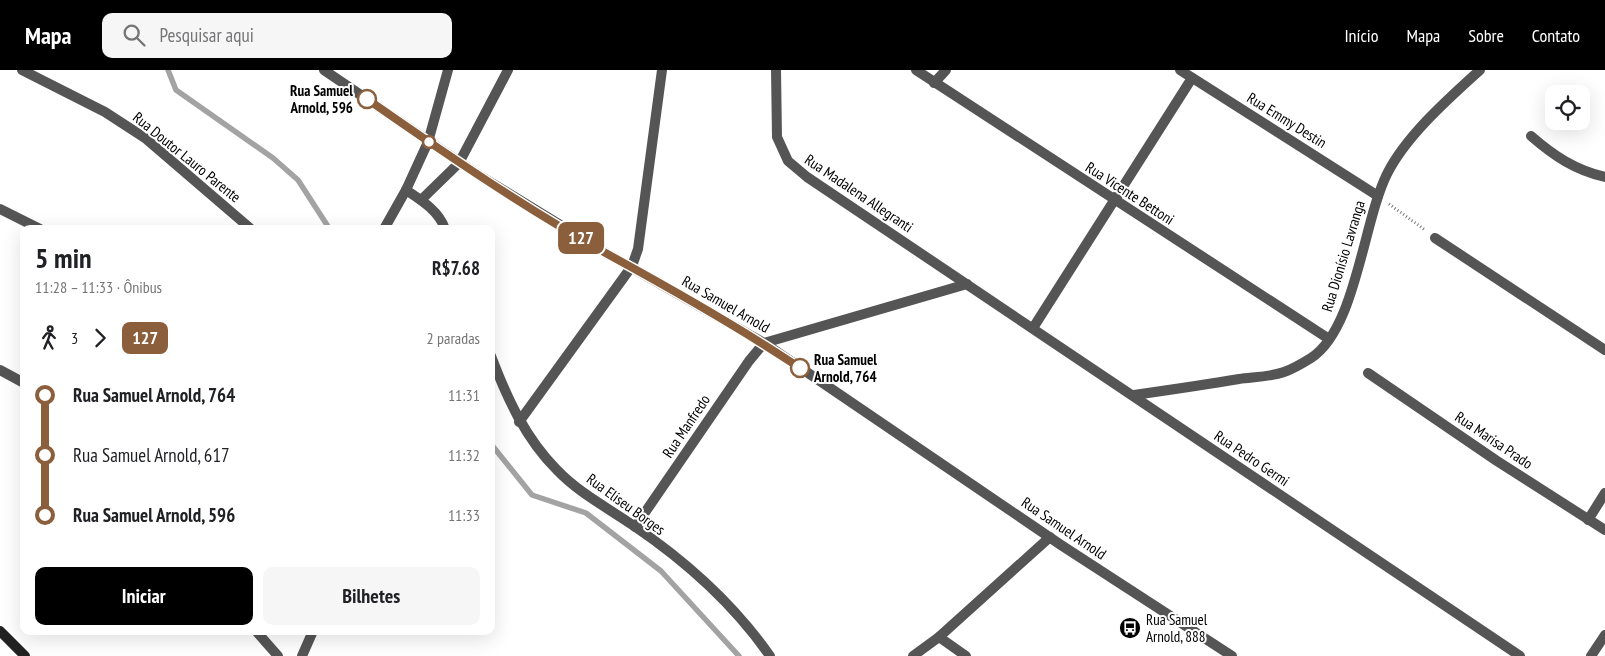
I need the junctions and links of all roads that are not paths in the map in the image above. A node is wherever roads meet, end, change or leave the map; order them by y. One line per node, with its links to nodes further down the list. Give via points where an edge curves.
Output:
1 (22, 70): 23 (street, Rua Doutor Lauro Parente, via 105,112 145,138)
2 (324, 70): 14 (street, Rua Samuel Arnold)
3 (448, 70): 14 (street)
4 (508, 70): 15 (street)
5 (662, 70): 27 (street, via 640,239)
6 (776, 70): 28 (street, Rua Madalena Allegranti, via 777,137 788,161)
7 (916, 70): 12 (street, Rua Vicente Bettoni)
8 (946, 70): 12 (street)
9 (1180, 70): 11 (street, Rua Emmy Destin)
10 (1480, 70): 18 (street, Rua Dionísio Lavranga, via 1447,100 1404,148 1387,173)
11 (1192, 78): 18 (street, Rua Emmy Destin); 20 (street)
12 (934, 83): 20 (street, Rua Vicente Bettoni)
13 (1531, 136): 16 (street, via 1563,162)
14 (428, 142): 15 (street, Rua Samuel Arnold); 17 (street)
15 (459, 162): 19 (street); 27 (street, Rua Samuel Arnold)
16 (1605, 177)
17 (406, 190): 19 (street); 24 (street)
18 (1378, 196): 30 (street, Rua Dionísio Lavranga, via 1354,280)
19 (421, 200): 25 (street)
20 (1114, 202): 29 (street); 30 (street, Rua Vicente Bettoni)
21 (0, 209): 22 (street)
22 (32, 225)
23 (246, 225)
24 (386, 225)
25 (444, 225)
26 (1435, 238): 32 (street)
27 (632, 266): 31 (street, Rua Samuel Arnold); 38 (street)
28 (967, 284): 29 (street, Rua Pedro Germi); 31 (street)
29 (1033, 328): 37 (street, Rua Pedro Germi)
30 (1329, 339): 37 (street, Rua Dionísio Lavranga, via 1312,357 1283,372)
31 (764, 343): 41 (street, Rua Manfredo); 43 (street, Rua Samuel Arnold)
32 (1605, 350)
33 (495, 365): 38 (street, Rua Eliseu Borges)
34 (0, 370): 36 (street)
35 (1368, 373): 40 (street, Rua Marisa Prado)
36 (20, 381)
37 (1134, 395): 56 (street, Rua Pedro Germi)
38 (519, 422): 41 (street, Rua Eliseu Borges, via 557,471)
39 (1605, 493): 40 (street)
40 (1588, 520): 42 (street, Rua Marisa Prado)
41 (635, 527): 52 (street, Rua Eliseu Borges, via 719,593)
42 (1605, 530)
43 (1050, 537): 48 (street); 55 (street, Rua Samuel Arnold)
44 (0, 631): 49 (street)
45 (260, 635): 50 (street)
46 (311, 635): 51 (street)
47 (1605, 635): 57 (street)
48 (939, 637): 53 (street); 54 (street)
49 (25, 656)
50 (278, 656)
51 (302, 656)
52 (770, 656)
53 (913, 656)
54 (966, 656)
55 (1232, 656)
56 (1520, 656)
57 (1591, 656)

